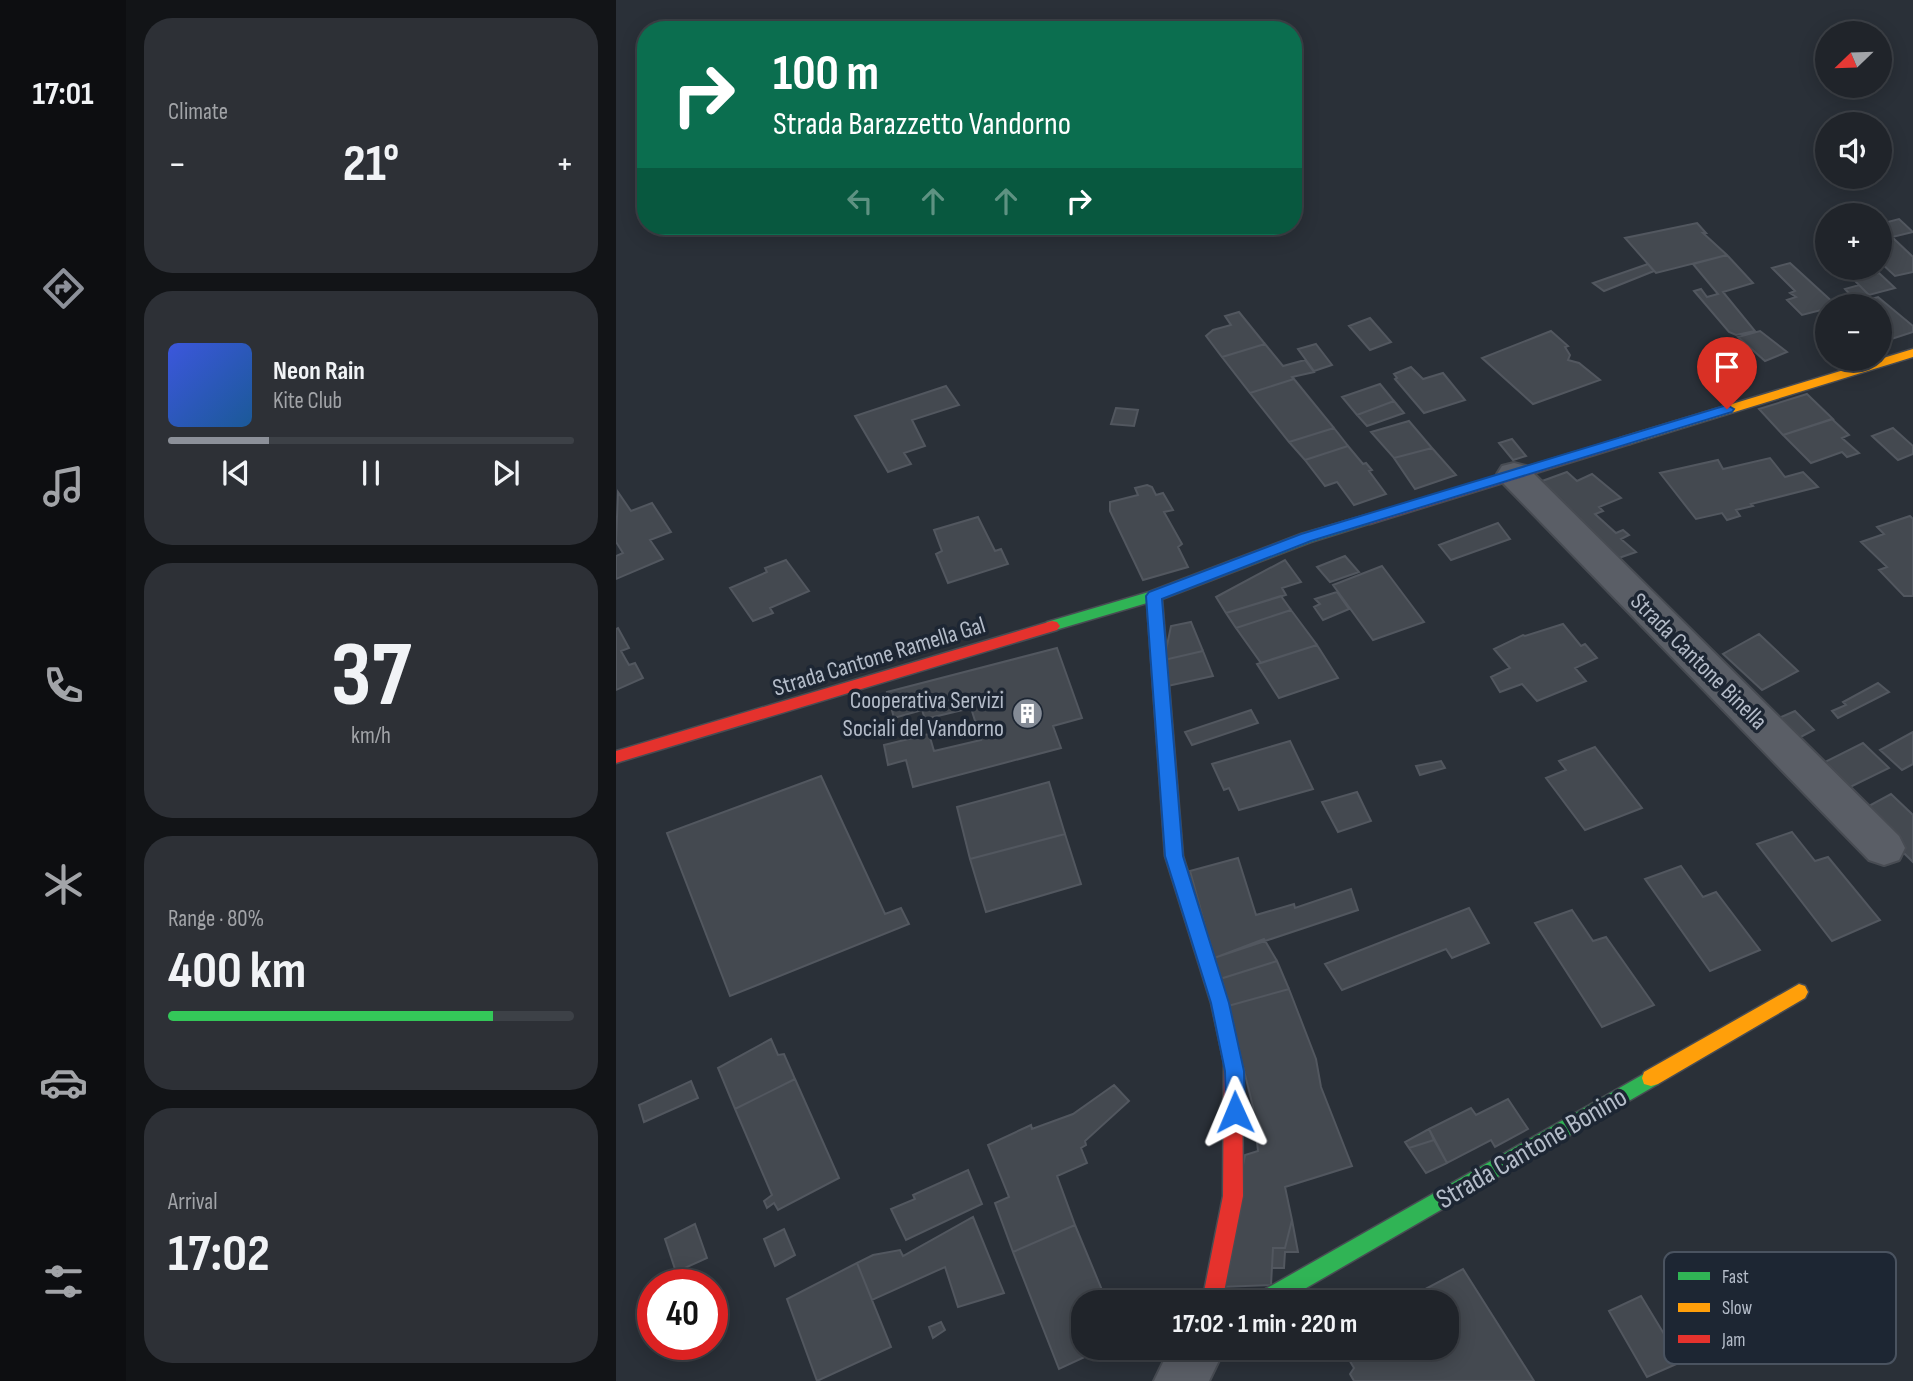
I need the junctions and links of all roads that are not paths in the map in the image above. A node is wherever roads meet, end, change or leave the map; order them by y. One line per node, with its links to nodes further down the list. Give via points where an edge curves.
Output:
1 (1913, 353): 2 (street, Strada Cantone Ramella Gal)
2 (1514, 474): 3 (street, Strada Cantone Ramella Gal, via 1306,538); 5 (street, Strada Cantone Binella)
3 (1154, 596): 4 (street, Strada Cantone Ramella Gal); 7 (street, via 1174,856 1220,1003 1235,1071 1233,1196)
4 (616, 757)
5 (1884, 848)
6 (1799, 992): 8 (street, Strada Cantone Bonino)
7 (1214, 1290)
8 (1283, 1290)
9 (1192, 1360): 10 (street)
10 (1180, 1381)

